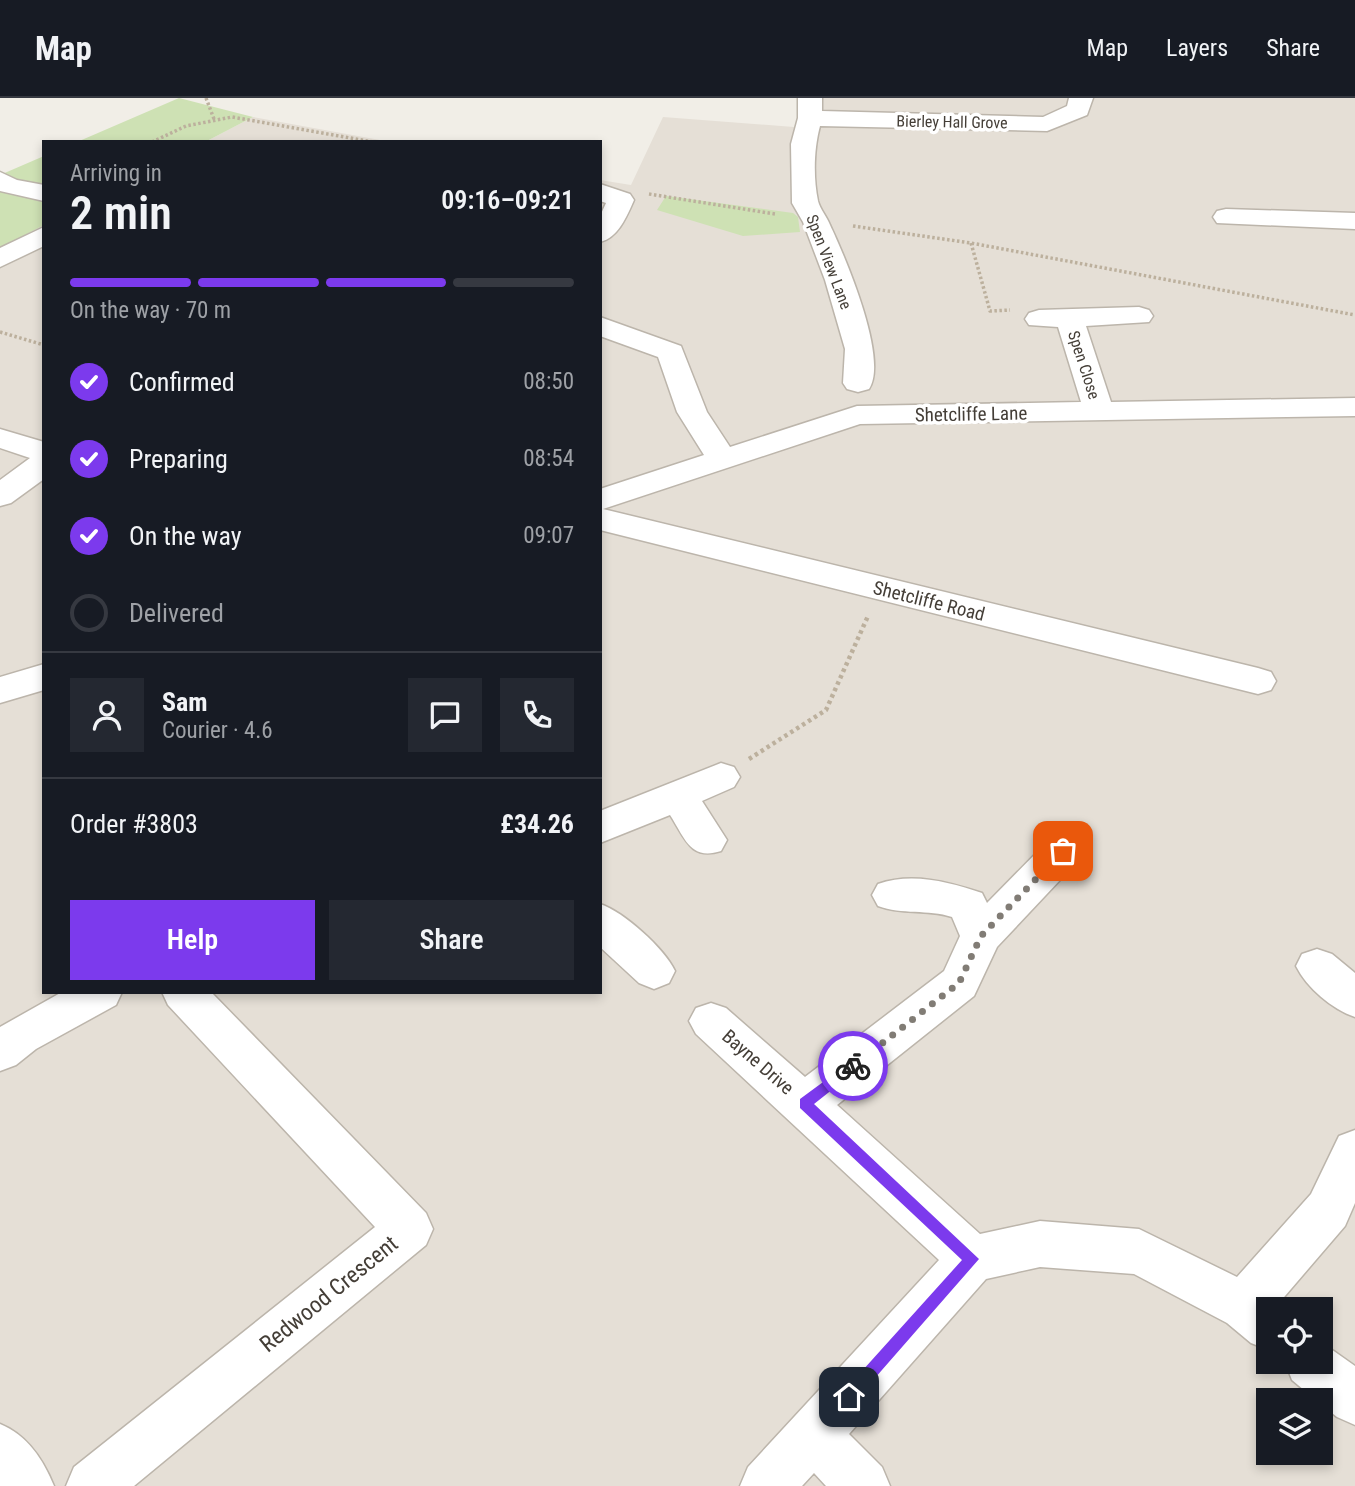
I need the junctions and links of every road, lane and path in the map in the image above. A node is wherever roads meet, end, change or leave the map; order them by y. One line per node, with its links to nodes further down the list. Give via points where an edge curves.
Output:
1 (206, 98): 4 (path)
2 (1081, 98): 3 (street, Bierley Hall Grove, via 1079,110 1047,124)
3 (810, 108): 11 (street, Spen View Lane, via 803,144 805,203)
4 (214, 119): 5 (path); 6 (path, via 232,117)
5 (156, 140)
6 (362, 140)
7 (0, 180): 8 (street)
8 (42, 193)
9 (602, 193): 15 (street, via 621,200)
10 (643, 193): 11 (path)
11 (813, 217): 18 (path); 27 (street, Spen View Lane, via 860,349)
12 (1226, 217): 13 (street)
13 (1355, 221)
14 (1355, 230): 17 (street, via 1284,229)
15 (602, 231)
16 (42, 236): 19 (street)
17 (1241, 242)
18 (971, 243): 20 (path); 23 (path, via 990,311 1037,310)
19 (0, 259)
20 (1355, 315)
21 (1139, 316): 22 (street, Spen Close)
22 (1069, 318): 23 (street, Spen Close); 29 (street, Spen Close)
23 (1039, 319)
24 (602, 327): 32 (street, via 671,352 692,412)
25 (0, 332): 26 (path)
26 (42, 344)
27 (858, 383)
28 (1355, 407): 29 (street, Shetcliffe Lane)
29 (1100, 412): 32 (street, Shetcliffe Lane, via 857,415)
30 (0, 439): 31 (street)
31 (42, 451)
32 (722, 459): 35 (street, Shetcliffe Lane)
33 (42, 464): 34 (street)
34 (0, 496)
35 (602, 499)
36 (602, 520): 37 (street, Shetcliffe Road)
37 (880, 589): 39 (street, Shetcliffe Road); 41 (path, via 826,710)
38 (42, 678): 40 (street)
39 (1259, 682)
40 (0, 690)
41 (720, 777): 42 (street)
42 (678, 796): 43 (street); 44 (street)
43 (602, 827)
44 (707, 840)
45 (1063, 851): 48 (street, Bayne Drive)
46 (892, 895): 48 (street, via 937,896 968,905)
47 (602, 923): 50 (street)
48 (981, 936): 56 (street, Bayne Drive, via 959,983)
49 (1317, 966): 53 (street)
50 (654, 971)
51 (97, 994): 55 (street)
52 (185, 994): 66 (street, Redwood Crescent, via 409,1229)
53 (1355, 999)
54 (711, 1021): 56 (street, Bayne Drive)
55 (0, 1052)
56 (804, 1104): 58 (street, Bayne Drive)
57 (1355, 1151): 59 (street, via 1328,1210)
58 (972, 1259): 60 (street, via 1040,1244 1139,1252); 63 (street)
59 (1270, 1297)
60 (1256, 1315)
61 (1325, 1374): 62 (street)
62 (1355, 1399)
63 (814, 1436): 67 (street); 68 (street)
64 (0, 1450): 65 (street)
65 (27, 1486)
66 (93, 1486)
67 (767, 1486)
68 (863, 1486)

